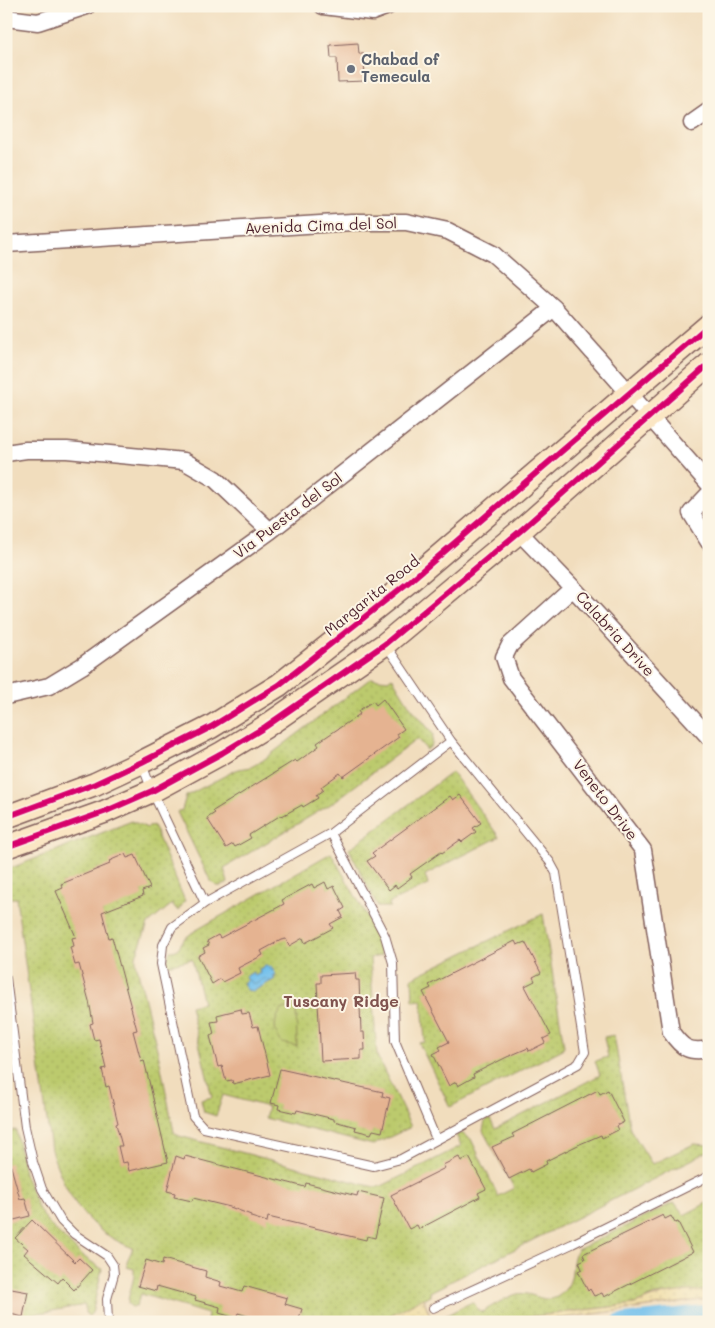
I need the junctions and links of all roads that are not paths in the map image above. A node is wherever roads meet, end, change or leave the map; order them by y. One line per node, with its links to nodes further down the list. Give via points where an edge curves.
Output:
1 (87, 6): 4 (street, via 38,22)
2 (322, 6): 3 (street, via 372,12)
3 (388, 6)
4 (6, 18)
5 (709, 111): 6 (street)
6 (692, 123)
7 (6, 244): 8 (street, Avenida Cima del Sol, via 352,222 406,222 448,231 493,254)
8 (554, 308): 11 (street, Avenida Cima del Sol); 16 (street, Via Puesta del Sol)
9 (709, 325): 11 (main road, Margarita Road)
10 (709, 364): 12 (main road)
11 (629, 392): 12 (street, Avenida Cima del Sol); 24 (main road, Margarita Road, via 410,581 309,663 210,727)
12 (649, 415): 14 (street, Avenida Cima del Sol); 17 (main road)
13 (6, 453): 16 (street, via 67,450 184,461 215,479)
14 (709, 484)
15 (709, 494): 18 (street, via 691,513)
16 (270, 531): 21 (street, Via Puesta del Sol, via 82,666 49,686)
17 (518, 532): 19 (street, Calabria Drive); 20 (main road)
18 (709, 542)
19 (573, 588): 22 (street, Calabria Drive); 31 (street, Veneto Drive, via 510,645 504,657 511,678 643,850 671,1032 682,1047 698,1051)
20 (386, 644): 23 (lane); 25 (main road, via 265,727)
21 (6, 696)
22 (709, 737)
23 (451, 741): 27 (lane); 32 (lane, via 556,873 585,1052 578,1064)
24 (142, 762): 25 (lane); 26 (main road, Margarita Road, via 95,784)
25 (152, 791): 28 (main road); 29 (lane)
26 (6, 816)
27 (331, 833): 29 (lane); 32 (lane, via 385,936 393,964 395,1041)
28 (6, 847)
29 (205, 903): 32 (lane, via 172,927 163,945 161,964 193,1116 204,1128 374,1166 401,1159)
30 (6, 978): 35 (lane, via 25,1127 33,1162 42,1189 61,1221 107,1256 113,1265 114,1274 107,1299)
31 (709, 1049)
32 (436, 1139)
33 (709, 1176): 34 (lane)
34 (433, 1308)
35 (108, 1322)

